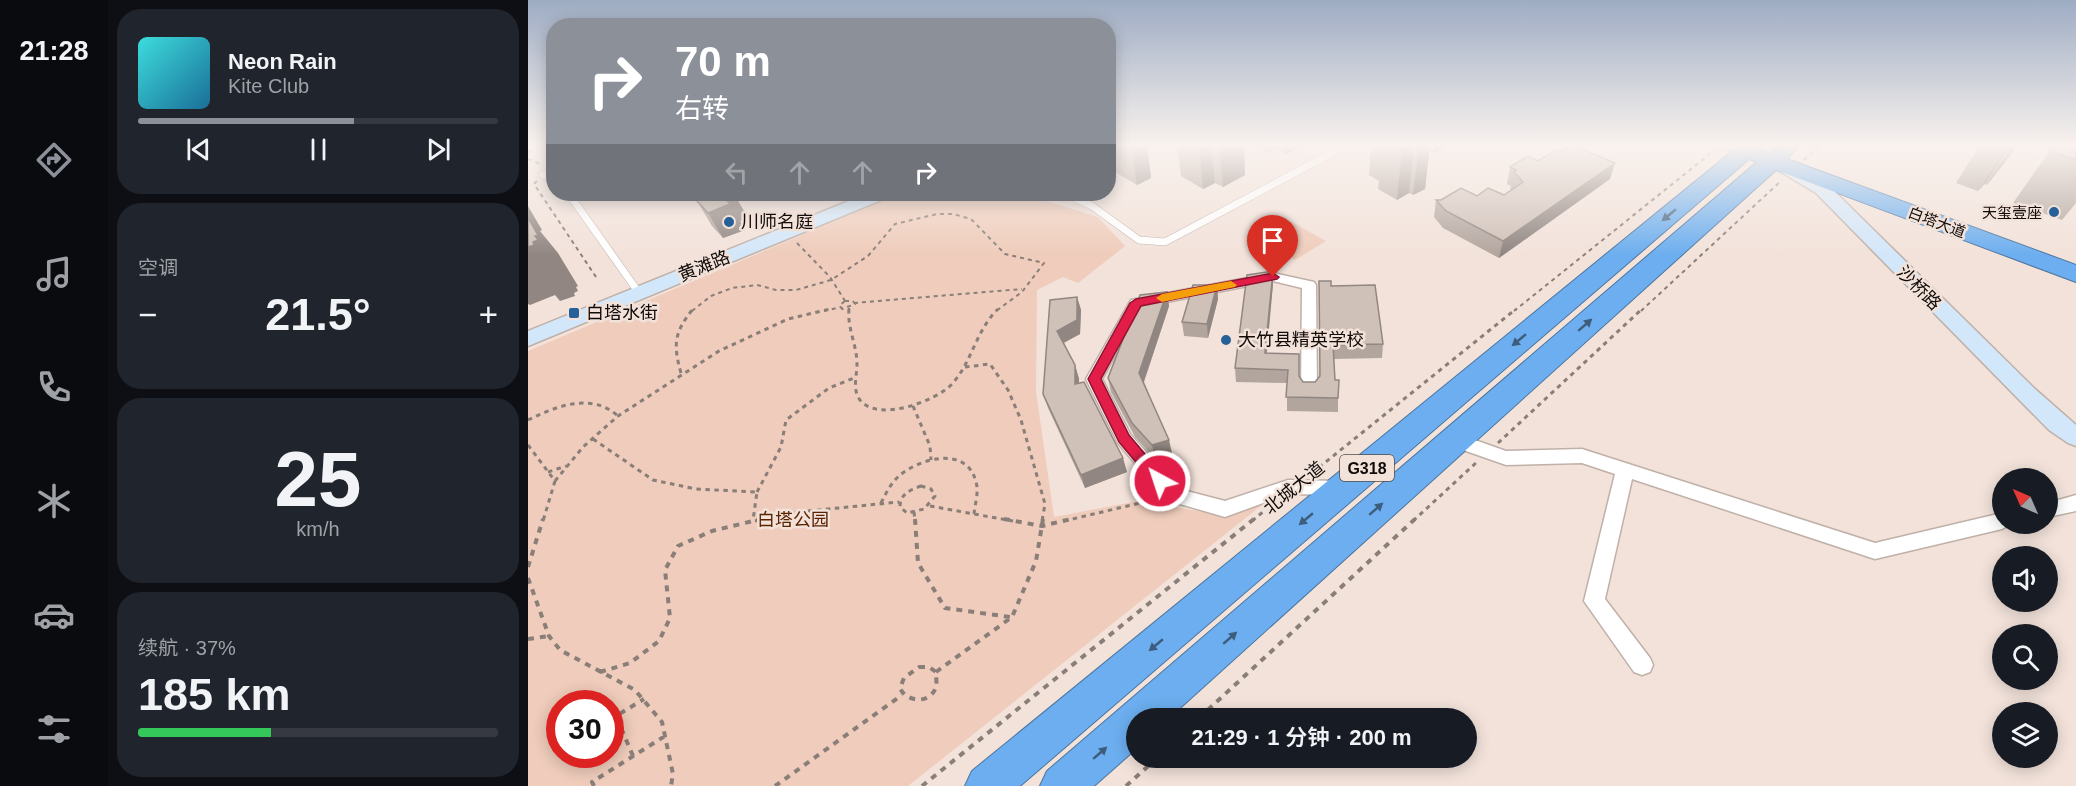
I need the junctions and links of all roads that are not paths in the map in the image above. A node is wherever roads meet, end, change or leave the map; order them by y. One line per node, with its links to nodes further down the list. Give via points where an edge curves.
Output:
1 (1278, 182): 9 (lane, via 1165,242 1139,240)
2 (1734, 182): 18 (highway, 北城大道 / G318, one-way to 18)
3 (1739, 182): 16 (highway, G318, one-way to 3)
4 (1812, 182): 15 (street, 沙桥路, via 2034,402)
5 (1846, 182): 11 (highway, 白塔大道)
6 (1856, 182): 10 (highway, 白塔大道)
7 (574, 201): 12 (lane)
8 (863, 201): 12 (street, 黄滩路)
9 (1082, 201)
10 (2076, 259)
11 (2076, 274)
12 (639, 293): 13 (street, 黄滩路)
13 (528, 339)
14 (1309, 390): 18 (street, via 1309,285 1273,277 1136,303 1094,379 1124,438 1173,495 1225,509 1297,485)
15 (2076, 437)
16 (1455, 440): 17 (street, via 1506,458 1582,456); 23 (highway, G318, one-way to 16)
17 (1624, 469): 21 (street, via 1875,552); 22 (street, via 1594,601)
18 (1342, 489): 25 (highway, 北城大道 / G318, one-way to 25)
19 (2076, 503): 20 (street)
20 (2058, 508)
21 (1992, 523)
22 (1642, 665)
23 (1150, 708)
24 (1126, 730): 26 (highway, G318, one-way to 24)
25 (987, 786)
26 (1062, 786)

